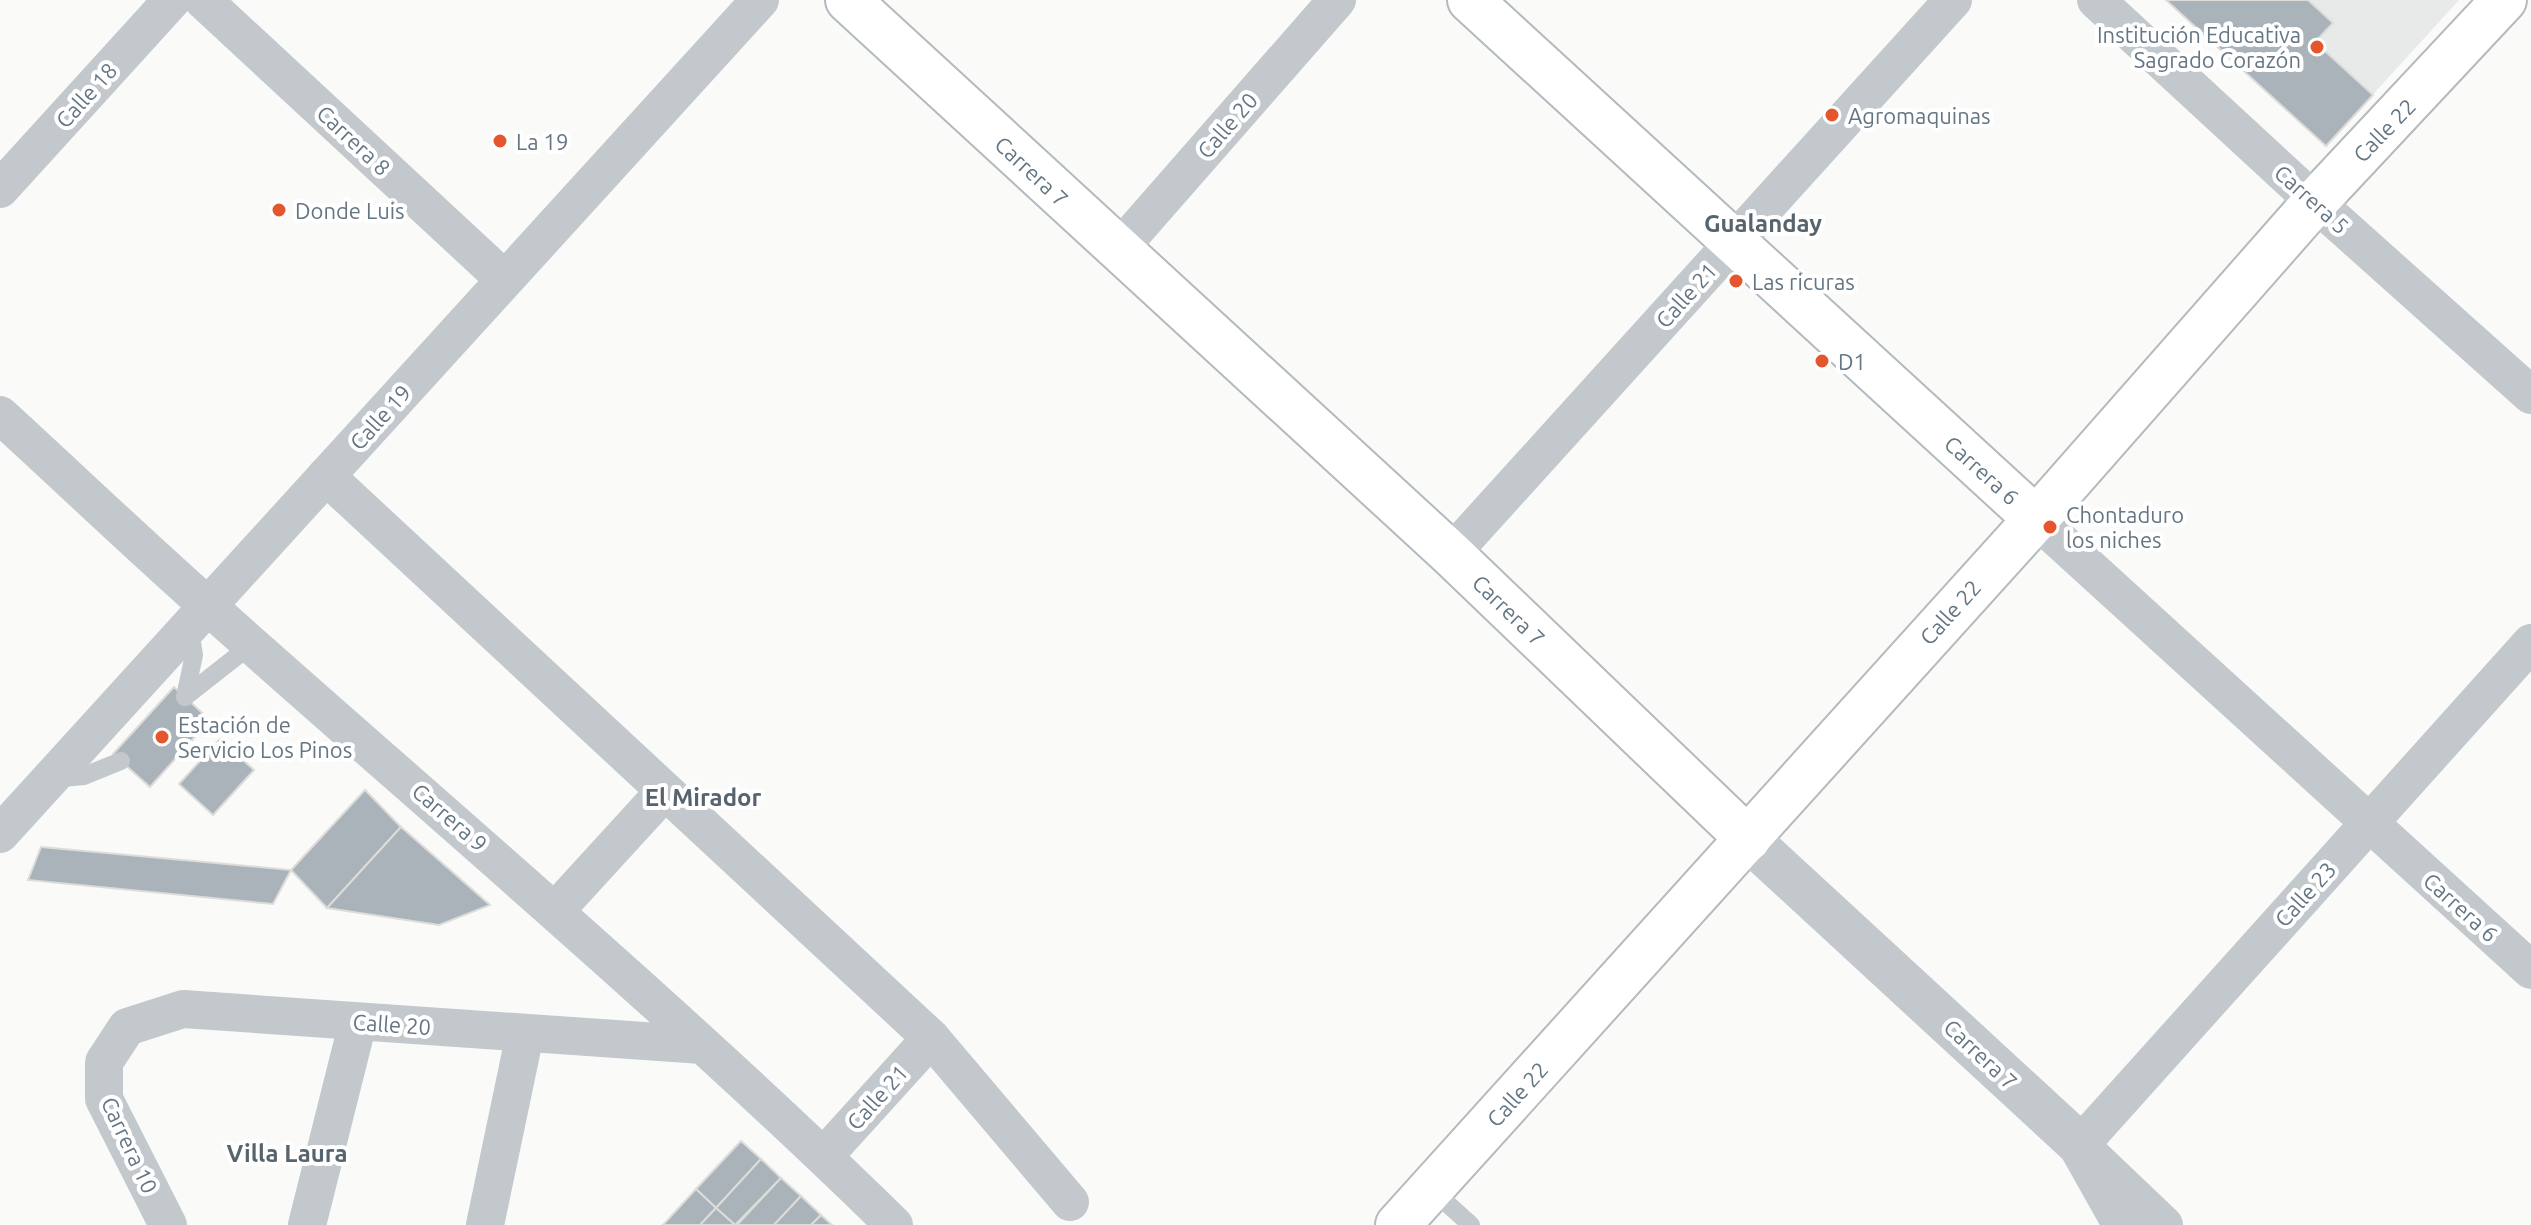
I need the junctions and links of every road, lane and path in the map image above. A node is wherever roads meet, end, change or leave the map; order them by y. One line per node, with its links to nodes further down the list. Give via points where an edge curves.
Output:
1 (172, 0): 10 (street, Calle 18)
2 (203, 0): 14 (street, Carrera 8)
3 (760, 0): 14 (street, Calle 19)
4 (848, 0): 13 (main road, Carrera 7)
5 (1337, 0): 13 (street, Calle 20)
6 (1470, 0): 12 (main road, Carrera 6)
7 (1953, 0): 12 (street, Calle 21)
8 (2096, 0): 11 (street, Carrera 5)
9 (2504, 0): 11 (main road, Calle 22)
10 (0, 189)
11 (2315, 202): 15 (street, Carrera 5); 18 (main road, Calle 22)
12 (1733, 243): 18 (main road, Carrera 6); 19 (street, Calle 21)
13 (1118, 250): 19 (main road, Carrera 7)
14 (504, 279): 17 (street, Calle 19)
15 (2531, 395)
16 (0, 415): 20 (street, Carrera 9)
17 (326, 476): 20 (street, Calle 19); 25 (street)
18 (2036, 519): 26 (street, Carrera 6); 28 (main road, Calle 22)
19 (1451, 554): 28 (main road, Carrera 7)
20 (198, 616): 22 (street, Carrera 9); 22 (lane, via 185,697); 24 (street, Calle 19)
21 (2531, 643): 26 (street, Calle 23)
22 (251, 645): 29 (street, Carrera 9)
23 (121, 761): 24 (lane, via 84,776)
24 (50, 780): 27 (street, Calle 19)
25 (664, 792): 29 (street); 33 (street)
26 (2369, 824): 30 (street, Carrera 6); 36 (street, Calle 23)
27 (0, 834)
28 (1748, 839): 36 (street, Carrera 7); 38 (main road, Calle 22)
29 (556, 910): 34 (street, Carrera 9)
30 (2531, 970)
31 (358, 1022): 32 (street, Calle 20); 35 (street, Calle 20, via 183,1009 127,1027); 41 (street)
32 (525, 1034): 34 (street, Calle 20); 42 (street)
33 (931, 1038): 37 (street, Calle 21); 39 (street)
34 (702, 1045): 37 (street, Carrera 9)
35 (104, 1062): 40 (street, Carrera 10, via 104,1099)
36 (2080, 1145): 46 (street); 47 (street, Carrera 7)
37 (824, 1156): 43 (street, Carrera 9)
38 (1431, 1189): 44 (main road, Calle 22); 45 (lane)
39 (1070, 1202)
40 (168, 1225)
41 (307, 1225)
42 (485, 1225)
43 (894, 1225)
44 (1398, 1225)
45 (1471, 1225)
46 (2125, 1225)
47 (2164, 1225)

